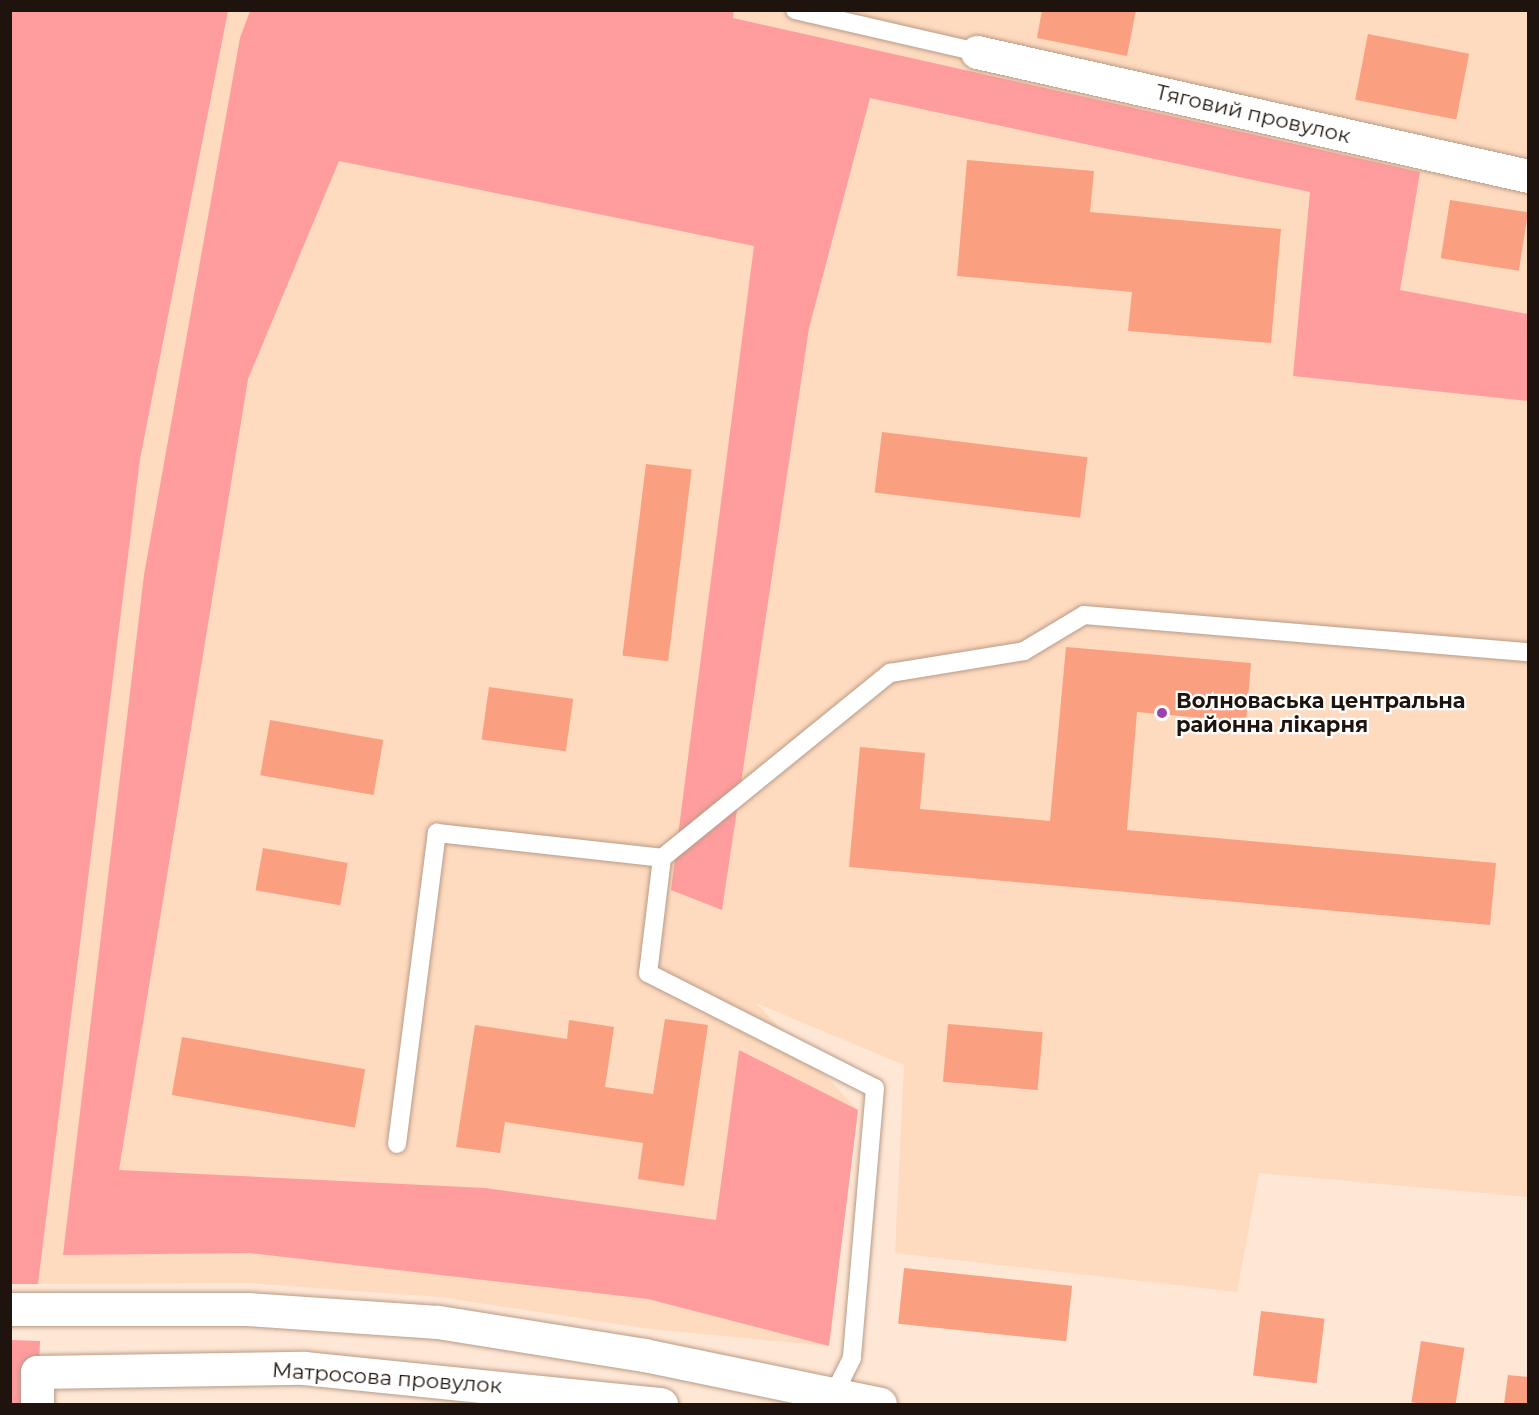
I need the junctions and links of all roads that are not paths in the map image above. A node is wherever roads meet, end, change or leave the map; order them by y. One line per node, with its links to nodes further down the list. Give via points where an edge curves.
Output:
1 (795, 10): 2 (lane)
2 (977, 52): 3 (street, Тяговий провулок)
3 (1528, 176)
4 (1528, 652): 5 (lane, via 1084,615 1024,651 890,673)
5 (662, 858): 6 (lane, via 437,833); 8 (lane, via 648,973 875,1088 852,1358)
6 (397, 1144)
7 (10, 1309): 8 (street, via 248,1309 438,1322 644,1355)
8 (832, 1401): 11 (street)
9 (37, 1404): 10 (street, Матросова провулок, via 37,1372 304,1368)
10 (661, 1404)
11 (880, 1404)

